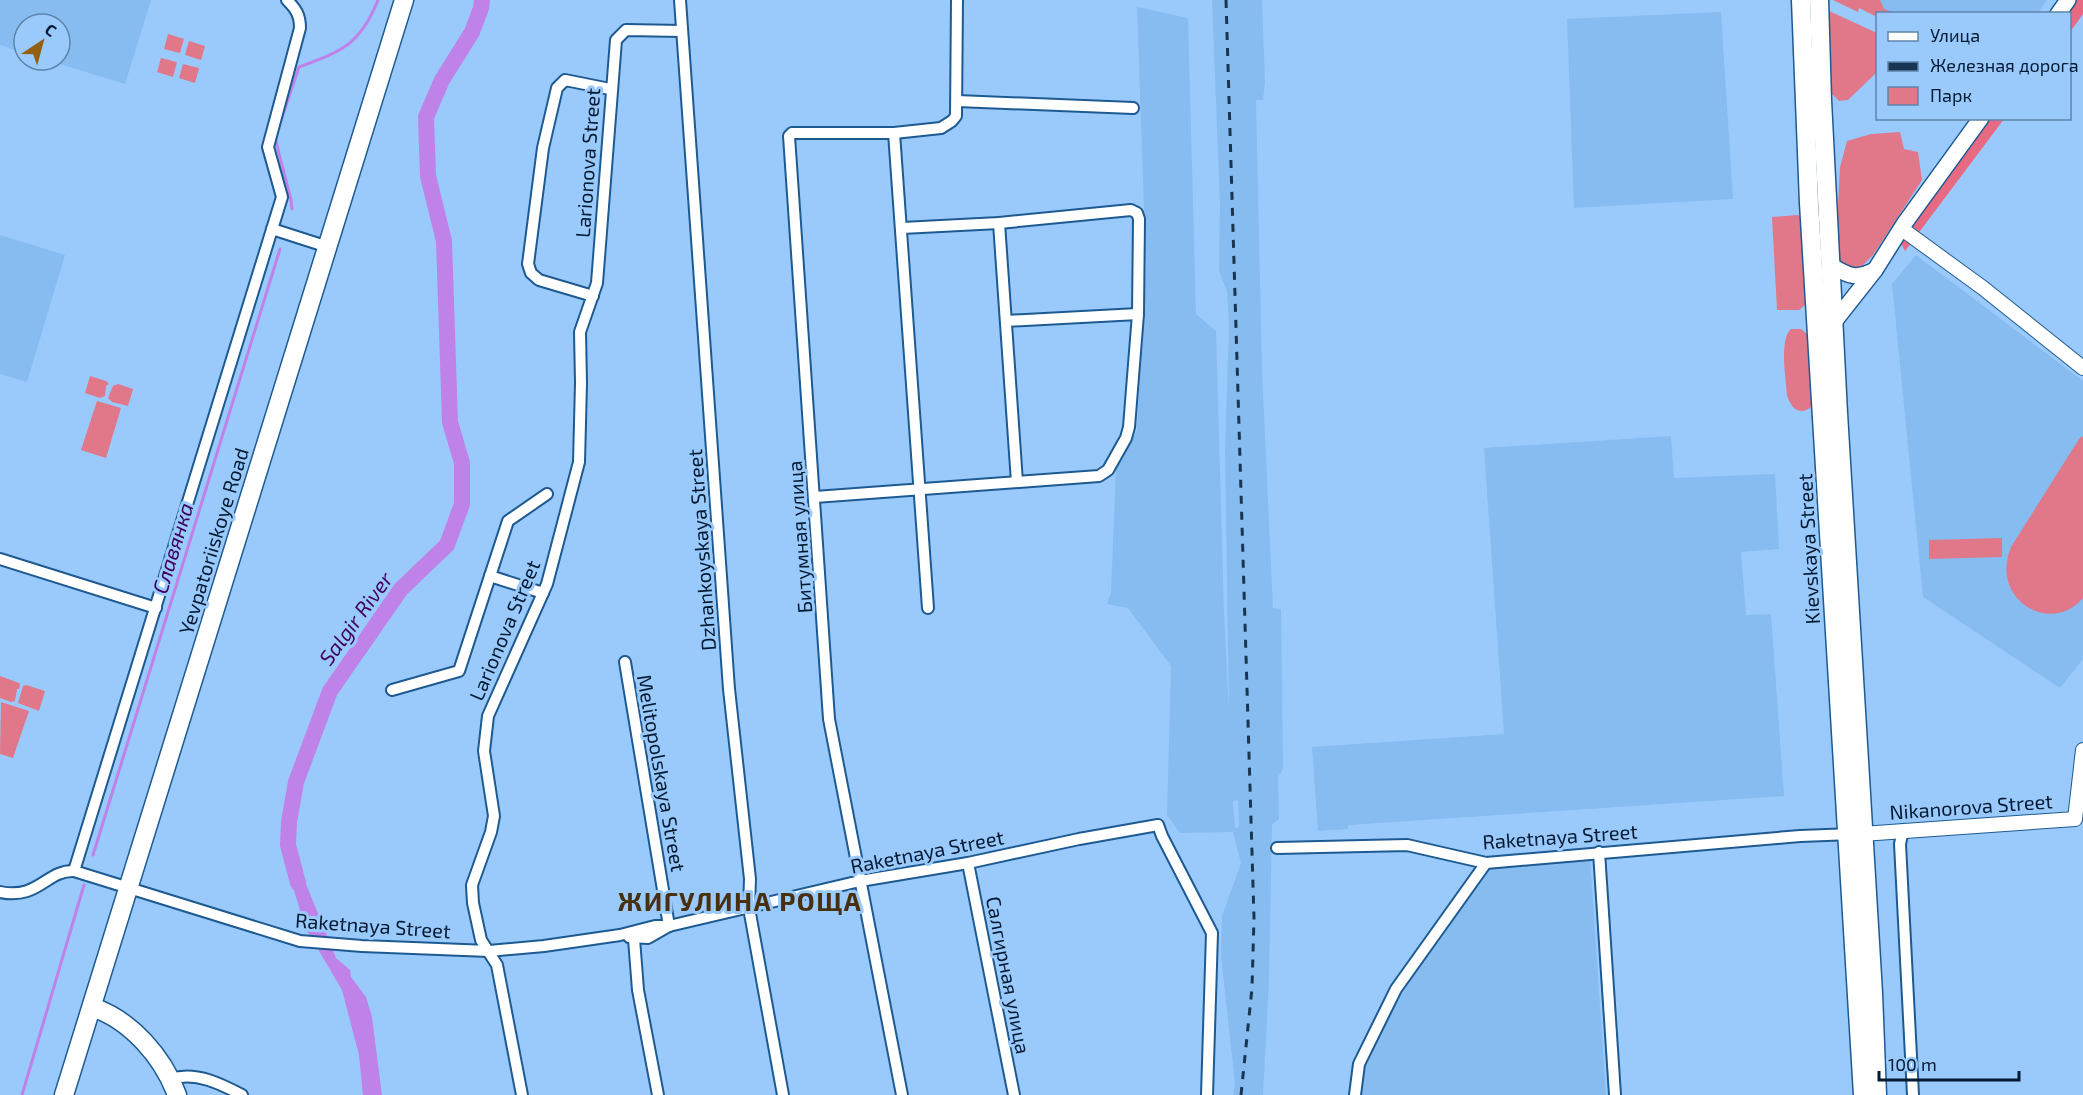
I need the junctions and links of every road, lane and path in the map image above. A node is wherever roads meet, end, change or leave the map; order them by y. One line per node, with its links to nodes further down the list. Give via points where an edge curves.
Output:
1 (287, 0): 15 (street, via 296,9 300,28 268,147 282,197)
2 (404, 0): 17 (main road, Yevpatoriiskoye Road)
3 (680, 0): 7 (street, Dzhankoyskaya Street)
4 (957, 0): 9 (street)
5 (1801, 0): 39 (main road, Kievskaya Street, via 1809,203)
6 (1819, 0): 18 (main road, Kievskaya Street)
7 (682, 31): 8 (street, Larionova Street, via 622,32 615,44); 48 (street, Dzhankoyskaya Street, via 729,689 750,879)
8 (610, 89): 20 (street, Larionova Street); 20 (street, via 565,80 557,88 543,148 528,264 539,280)
9 (957, 101): 10 (street); 12 (street, Битумная улица, via 956,116 941,128)
10 (1133, 108)
11 (1980, 120): 16 (main road)
12 (894, 133): 14 (street); 28 (street, Битумная улица, via 789,136)
13 (999, 223): 14 (street); 21 (street, via 1134,211 1139,219); 22 (street)
14 (903, 228): 26 (street)
15 (272, 229): 17 (street); 32 (street)
16 (1902, 229): 19 (main road); 24 (street)
17 (328, 248): 46 (main road, Yevpatoriiskoye Road)
18 (1830, 265): 19 (main road, via 1854,277); 23 (main road, Kievskaya Street)
19 (1875, 270): 23 (main road)
20 (593, 296): 31 (street, Larionova Street, via 580,332 579,462)
21 (1138, 314): 22 (street); 25 (street, via 1128,433 1108,470 1099,476)
22 (1006, 321): 25 (street)
23 (1834, 322): 39 (main road, Kievskaya Street)
24 (2083, 368)
25 (1017, 482): 26 (street)
26 (919, 488): 28 (street); 33 (street)
27 (547, 494): 30 (street, via 508,521)
28 (814, 497): 45 (street, Битумная улица, via 829,719)
29 (0, 559): 32 (street)
30 (490, 576): 31 (street); 35 (street, via 459,671)
31 (543, 593): 52 (street, Larionova Street, via 488,716 484,751 494,816 472,885 481,940)
32 (156, 608): 44 (street)
33 (928, 608)
34 (625, 662): 49 (street, Melitopolskaya Street)
35 (392, 690)
36 (2083, 750): 37 (street)
37 (2079, 819): 38 (street, Nikanorova Street)
38 (1903, 830): 39 (street, Nikanorova Street); 67 (street, via 1900,844)
39 (1855, 834): 41 (street, Raketnaya Street); 65 (main road, Kievskaya Street); 66 (main road, Kievskaya Street, via 1872,982)
40 (1277, 848): 43 (street, Raketnaya Street, via 1407,845)
41 (1599, 852): 43 (street, Raketnaya Street); 64 (street)
42 (968, 863): 45 (street, Raketnaya Street); 61 (street, Салгирная улица); 62 (street, Raketnaya Street, via 1158,825 1212,933)
43 (1486, 863): 63 (street, via 1396,989 1359,1064)
44 (74, 871): 46 (street, Raketnaya Street); 47 (street, via 61,873 20,894)
45 (860, 882): 48 (street, Raketnaya Street); 60 (street, Битумная улица)
46 (129, 887): 52 (street, Raketnaya Street, via 300,941); 53 (main road, Yevpatoriiskoye Road)
47 (0, 892)
48 (749, 908): 49 (street, Raketnaya Street); 59 (street, Dzhankoyskaya Street)
49 (669, 926): 50 (street, Raketnaya Street); 51 (street, Raketnaya Street, via 648,938)
50 (620, 935): 51 (street, Raketnaya Street); 52 (street, Raketnaya Street)
51 (634, 939): 58 (street, via 638,990)
52 (489, 951): 57 (street, Larionova Street, via 497,964)
53 (92, 1007): 54 (main road, via 114,1015 135,1033); 55 (main road, Yevpatoriiskoye Road)
54 (174, 1087): 56 (street, via 177,1077 210,1079)
55 (64, 1095)
56 (242, 1095)
57 (522, 1095)
58 (658, 1095)
59 (783, 1095)
60 (902, 1095)
61 (1014, 1095)
62 (1207, 1095)
63 (1355, 1095)
64 (1615, 1095)
65 (1863, 1095)
66 (1877, 1095)
67 (1913, 1095)

